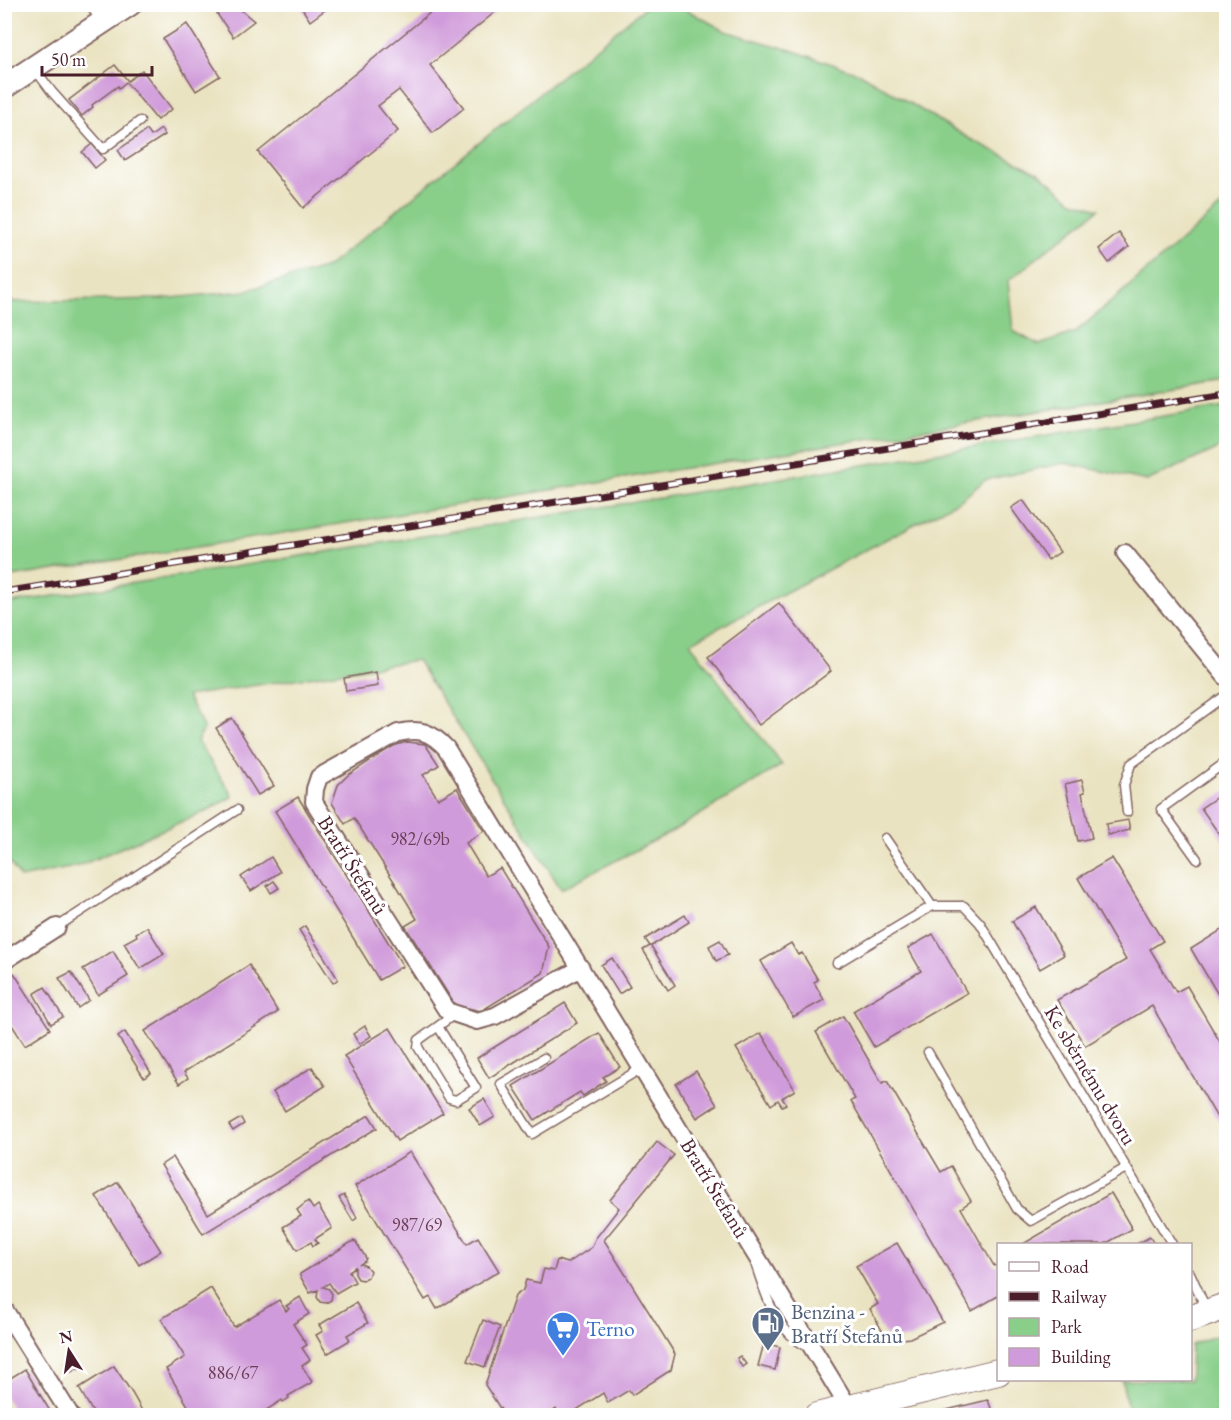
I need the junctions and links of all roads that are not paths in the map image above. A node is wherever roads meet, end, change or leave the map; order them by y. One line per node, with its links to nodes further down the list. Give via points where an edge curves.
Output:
1 (88, 4): 3 (lane)
2 (130, 4): 3 (main road)
3 (102, 23): 4 (main road)
4 (34, 68): 5 (main road); 6 (lane, via 103,148)
5 (4, 87)
6 (140, 121)
7 (1125, 553): 8 (street)
8 (1227, 677)
9 (1227, 694): 12 (lane, via 1131,764 1124,785)
10 (1227, 762): 14 (lane, via 1161,809)
11 (237, 810): 16 (lane)
12 (1127, 812)
13 (885, 838): 15 (lane)
14 (1197, 859)
15 (932, 906): 18 (lane); 25 (lane, Ke sběrnému dvoru, via 964,906 980,923)
16 (57, 927): 17 (street)
17 (4, 961)
18 (837, 963)
19 (581, 968): 20 (street, via 495,1016 477,1021); 20 (street, Bratří Štefanů, via 446,748 436,737 422,731 398,733 319,777 314,802 447,1011); 24 (street, Bratří Štefanů)
20 (455, 1014): 21 (lane)
21 (438, 1028): 21 (lane, via 419,1040 418,1047 449,1098 456,1100 476,1088)
22 (928, 1052): 25 (lane, via 1017,1209 1031,1221)
23 (544, 1058): 24 (lane, via 501,1084 532,1134)
24 (642, 1068): 31 (street, Bratří Štefanů)
25 (1126, 1168): 26 (lane, Ke sběrnému dvoru)
26 (1171, 1243)
27 (1192, 1275): 29 (lane)
28 (4, 1309): 32 (street)
29 (1208, 1313)
30 (997, 1372): 31 (main road)
31 (849, 1408): 33 (main road)
32 (71, 1416)
33 (817, 1416)

